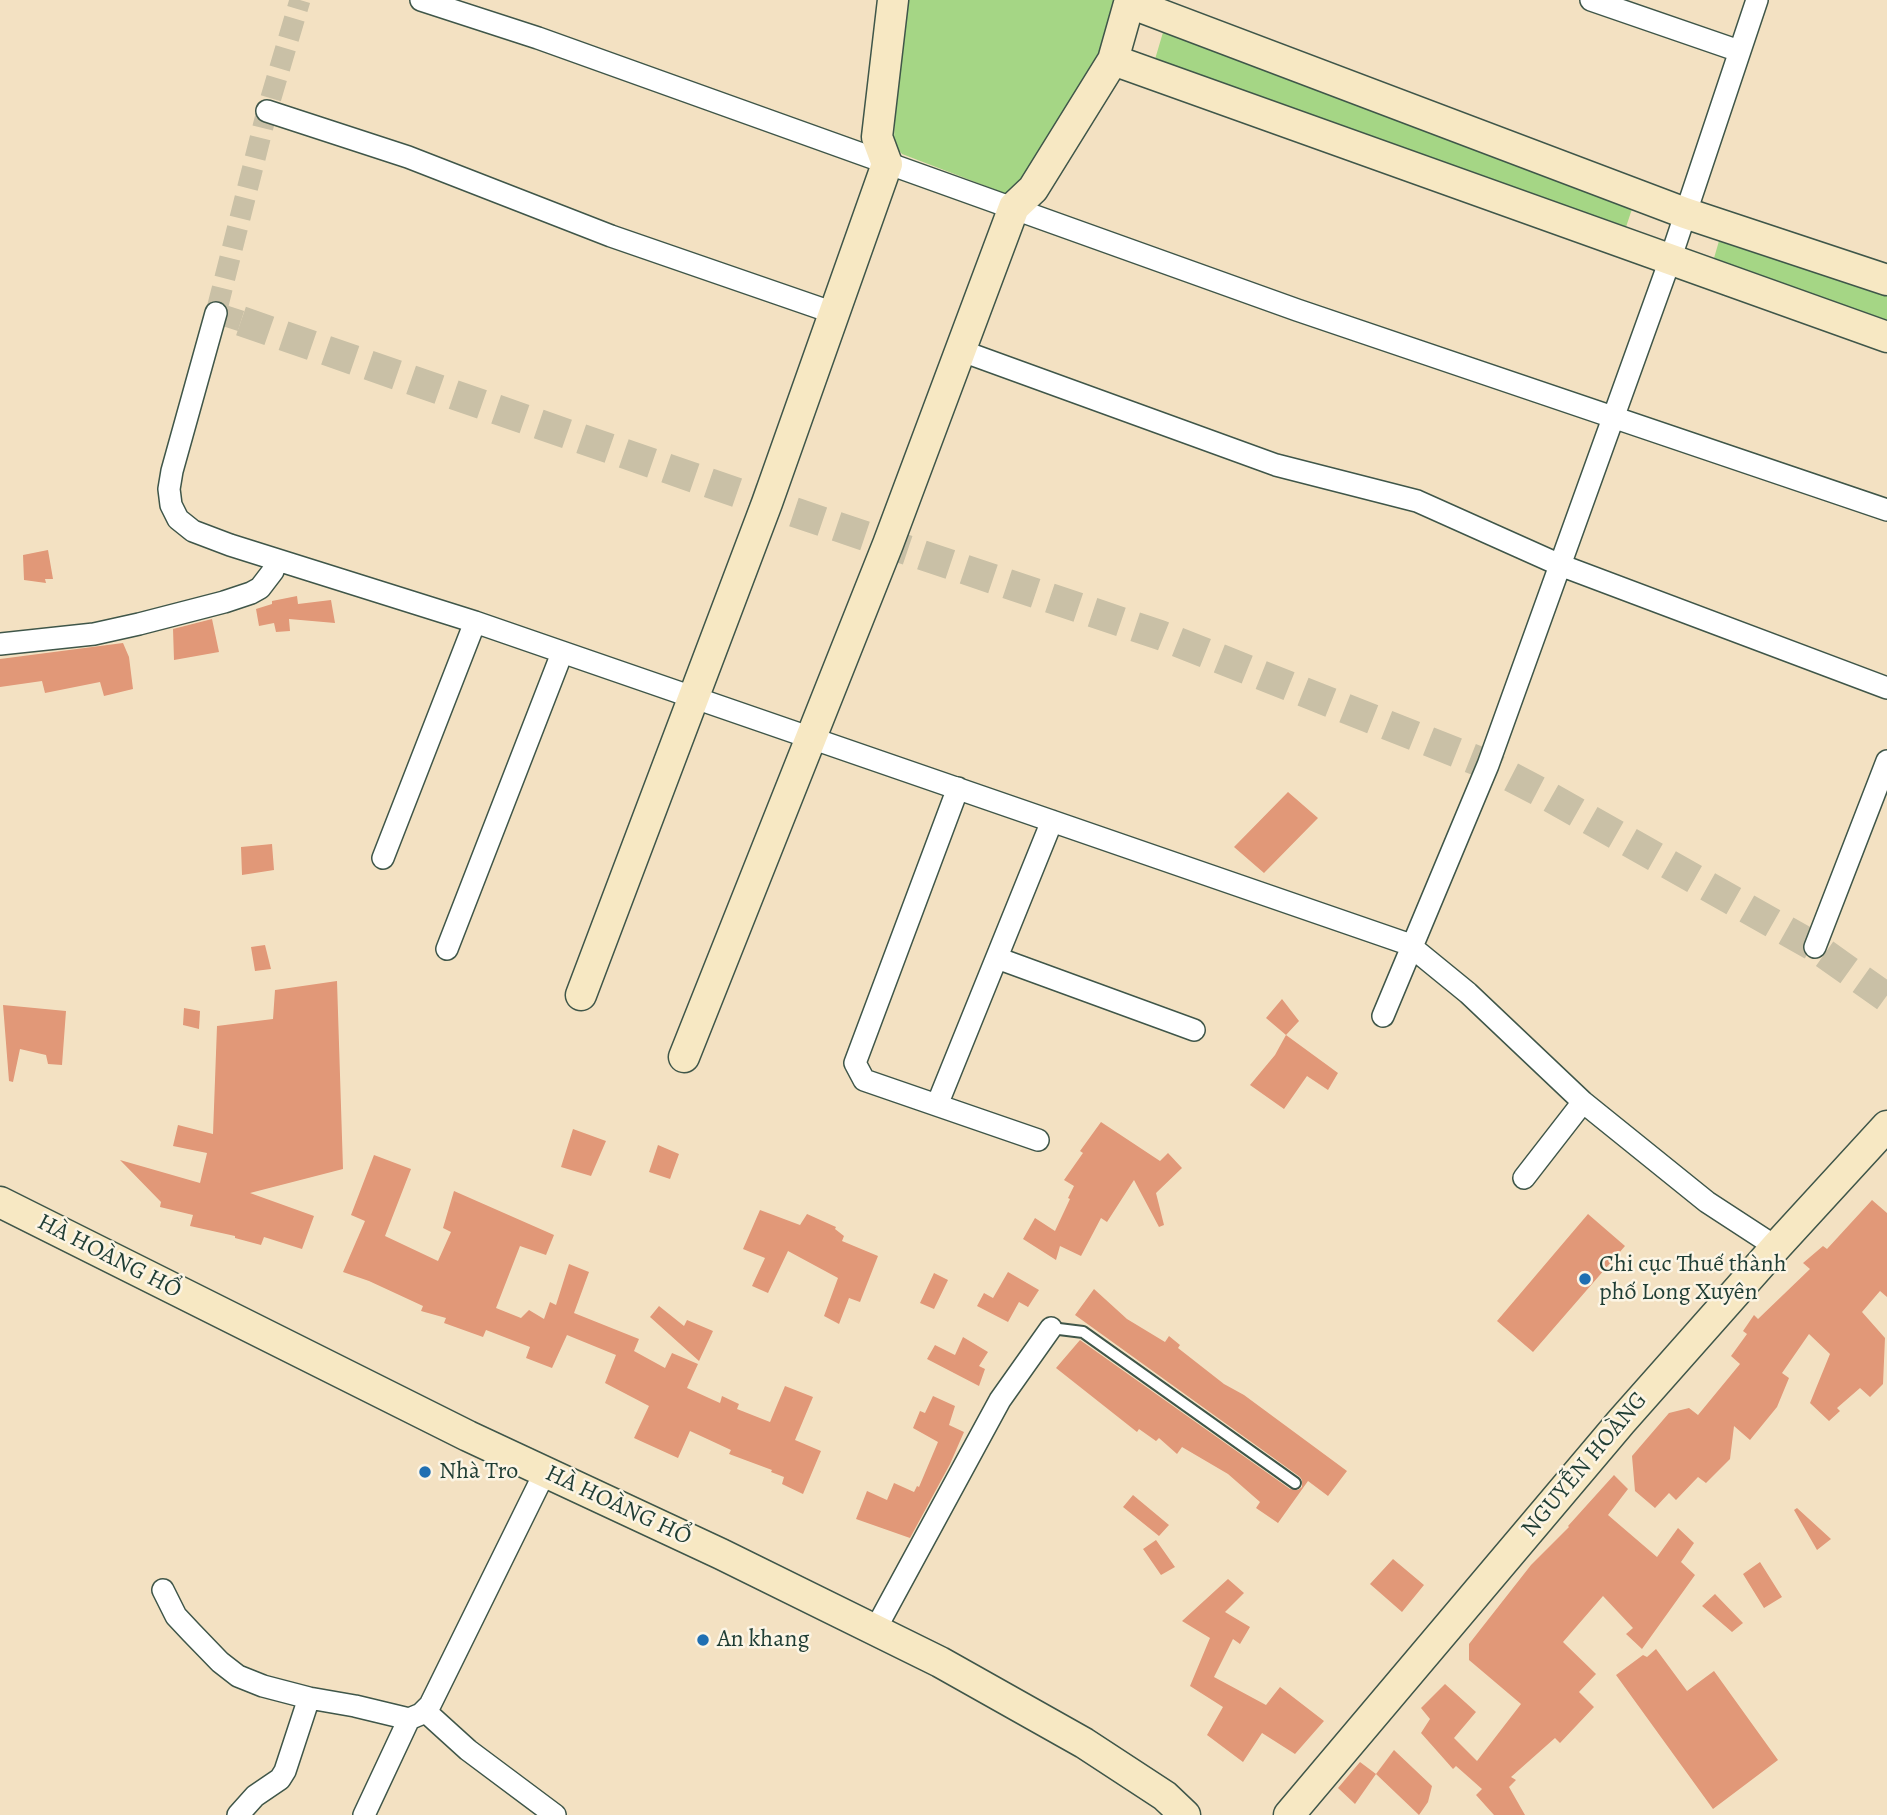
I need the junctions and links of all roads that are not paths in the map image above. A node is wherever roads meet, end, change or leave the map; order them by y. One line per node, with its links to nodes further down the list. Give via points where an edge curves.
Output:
1 (421, 0): 9 (street)
2 (893, 0): 9 (street, via 877,137)
3 (1591, 0): 6 (street)
4 (1757, 0): 6 (street)
5 (1130, 1): 7 (street); 11 (street)
6 (1739, 51): 11 (street)
7 (1113, 60): 10 (street, via 1033,189); 12 (street)
8 (267, 111): 15 (street, via 408,157 611,236)
9 (887, 164): 10 (street); 15 (street)
10 (1014, 207): 17 (street); 18 (street)
11 (1685, 213): 12 (street); 13 (street)
12 (1670, 260): 16 (street); 18 (street)
13 (1887, 280)
14 (216, 313): 20 (street, via 172,471 171,505 178,519 193,531)
15 (834, 313): 26 (street)
16 (1887, 337)
17 (962, 351): 21 (street, via 1276,465 1417,501); 27 (street)
18 (1613, 418): 19 (street); 21 (street)
19 (1887, 510)
20 (276, 560): 22 (street); 23 (street, via 260,588 224,602 94,634)
21 (1560, 565): 25 (street); 32 (street, via 1488,765)
22 (475, 622): 24 (street); 31 (street)
23 (0, 645)
24 (562, 653): 26 (street); 34 (street)
25 (1887, 688)
26 (694, 696): 27 (street); 36 (street)
27 (811, 737): 29 (street); 39 (street)
28 (1887, 761): 33 (street)
29 (958, 788): 30 (street); 41 (street, via 855,1063 864,1080)
30 (1052, 821): 32 (street); 35 (street)
31 (383, 858)
32 (1411, 947): 37 (street); 40 (street, via 1468,993)
33 (1815, 947)
34 (447, 948)
35 (997, 958): 38 (street); 41 (street)
36 (581, 995)
37 (1382, 1016)
38 (1194, 1030)
39 (684, 1057)
40 (1583, 1102): 44 (street); 46 (street, via 1707,1202)
41 (937, 1105): 43 (street)
42 (1887, 1126): 46 (street, NGUYỄN HOÀNG)
43 (1038, 1140)
44 (1524, 1178)
45 (0, 1202): 48 (street, HÀ HOÀNG HỔ)
46 (1776, 1247): 54 (street, NGUYỄN HOÀNG, via 1621,1422)
47 (1051, 1328): 49 (lane, via 1083,1332); 51 (street, via 1000,1400)
48 (545, 1472): 51 (street, HÀ HOÀNG HỔ, via 722,1554); 53 (street)
49 (1295, 1483)
50 (163, 1590): 52 (street, via 176,1616 238,1676)
51 (881, 1618): 58 (street, HÀ HOÀNG HỔ, via 940,1662 1084,1742)
52 (309, 1698): 53 (street); 55 (street, via 285,1772)
53 (417, 1715): 56 (street); 57 (street)
54 (1290, 1813)
55 (238, 1815)
56 (364, 1815)
57 (555, 1815)
58 (1185, 1815)

